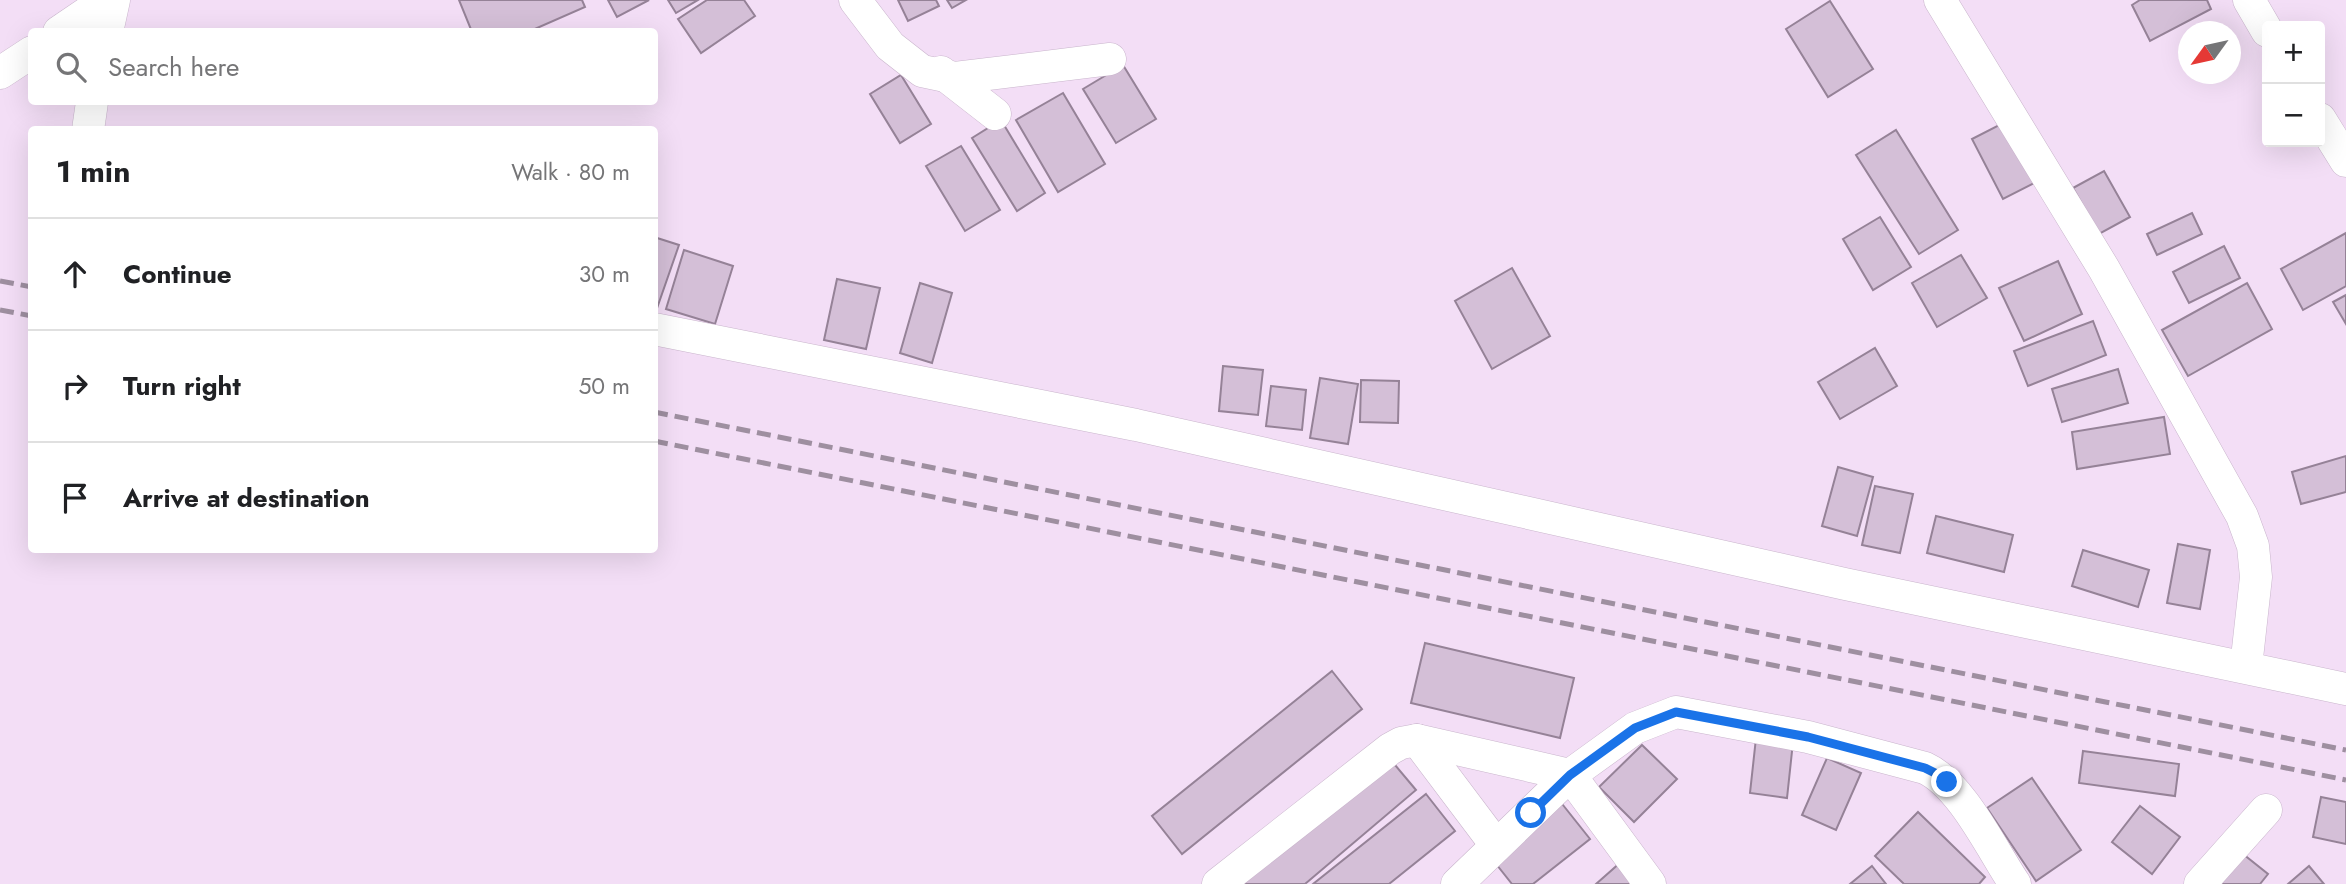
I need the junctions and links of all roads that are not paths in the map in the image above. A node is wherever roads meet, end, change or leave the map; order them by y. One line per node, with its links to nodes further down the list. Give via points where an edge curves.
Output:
1 (106, 0): 8 (street)
2 (114, 0): 9 (street)
3 (855, 0): 11 (street, via 890,46 922,71 955,78)
4 (863, 0): 14 (street, via 908,47)
5 (1940, 0): 19 (street, via 2104,269 2242,516 2253,546 2256,577)
6 (2249, 0): 7 (street)
7 (2262, 22)
8 (65, 28)
9 (108, 28)
10 (28, 55): 12 (street)
11 (1110, 59)
12 (0, 73)
13 (92, 105): 15 (street)
14 (995, 114)
15 (89, 126)
16 (2325, 127): 17 (street)
17 (2346, 160)
18 (658, 330): 19 (street, via 1136,425 1845,584)
19 (2246, 667): 20 (street)
20 (2346, 689)
21 (1417, 740): 22 (street); 24 (street); 25 (street, via 1390,749)
22 (1570, 775): 24 (street); 27 (street); 28 (street, via 1635,728 1676,712 1808,737 1937,774 1974,819)
23 (2266, 810): 29 (street)
24 (1496, 845): 26 (street)
25 (1218, 884)
26 (1457, 884)
27 (1650, 884)
28 (2015, 884)
29 (2200, 884)

